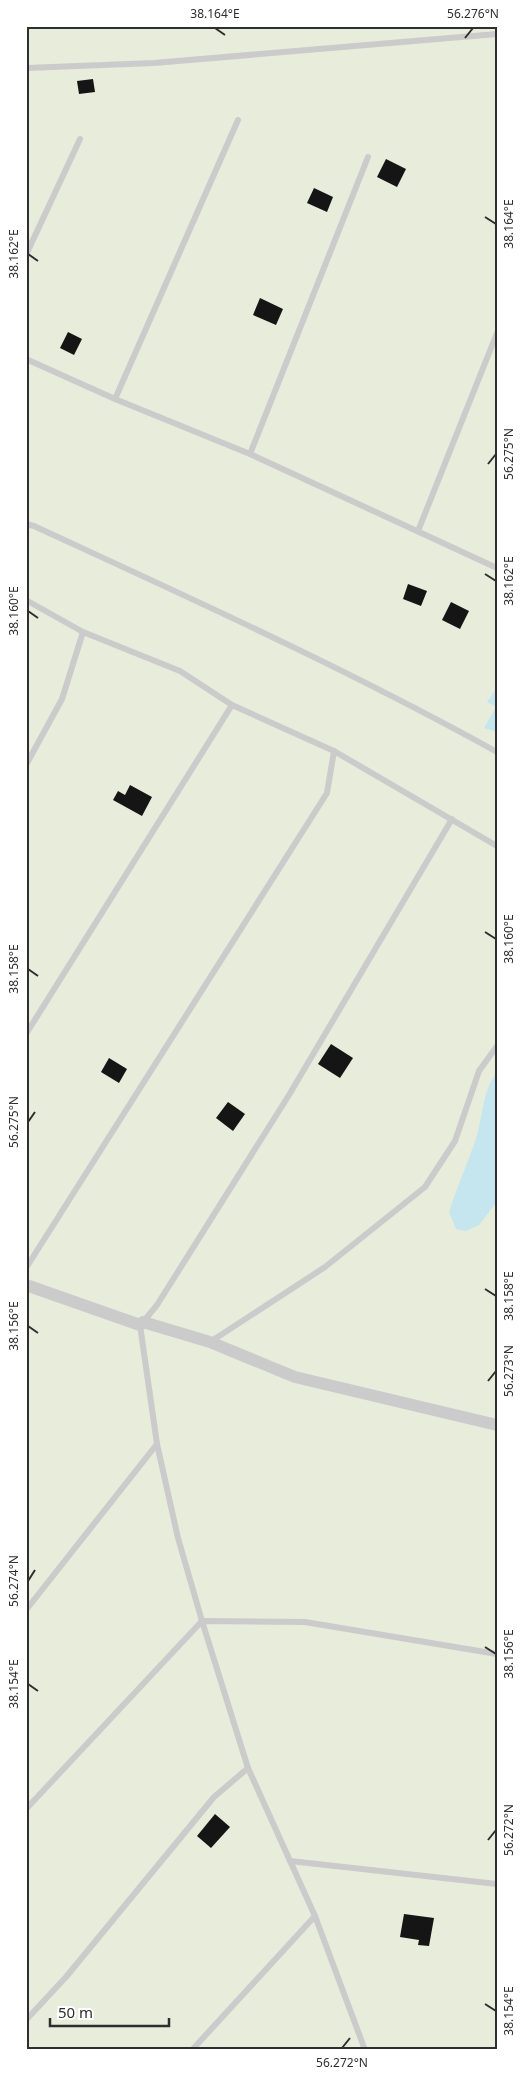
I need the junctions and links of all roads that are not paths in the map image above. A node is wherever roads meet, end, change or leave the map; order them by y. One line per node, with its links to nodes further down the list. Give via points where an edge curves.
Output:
1 (497, 34): 2 (lane, via 154,63)
2 (26, 68)
3 (238, 120): 9 (lane)
4 (80, 139): 6 (lane)
5 (368, 157): 10 (lane)
6 (26, 255)
7 (497, 333): 12 (lane)
8 (26, 359): 9 (lane)
9 (115, 399): 10 (lane)
10 (250, 454): 12 (lane)
11 (26, 524): 18 (lane, via 192,599 424,712)
12 (418, 531): 13 (lane)
13 (497, 568)
14 (26, 600): 15 (lane)
15 (83, 632): 16 (lane, via 180,671); 19 (lane, via 62,699)
16 (232, 705): 17 (lane); 22 (lane)
17 (334, 751): 20 (lane); 24 (lane, via 327,793)
18 (497, 752)
19 (26, 765)
20 (452, 820): 21 (lane); 26 (lane, via 289,1095 157,1305)
21 (497, 846)
22 (26, 1034)
23 (497, 1046): 27 (lane, via 479,1071 455,1141 425,1187 325,1267)
24 (26, 1268)
25 (26, 1285): 26 (street)
26 (141, 1324): 27 (street); 29 (lane)
27 (210, 1342): 28 (street, via 295,1377)
28 (497, 1425)
29 (158, 1444): 30 (lane); 31 (lane, via 178,1538)
30 (26, 1610)
31 (202, 1622): 32 (lane, via 305,1622); 33 (lane); 34 (lane)
32 (497, 1654)
33 (248, 1768): 35 (lane); 38 (lane, via 214,1797 66,1977)
34 (26, 1809)
35 (290, 1861): 36 (lane); 37 (lane)
36 (497, 1884)
37 (315, 1916): 39 (lane); 40 (lane)
38 (26, 2020)
39 (192, 2050)
40 (365, 2050)

